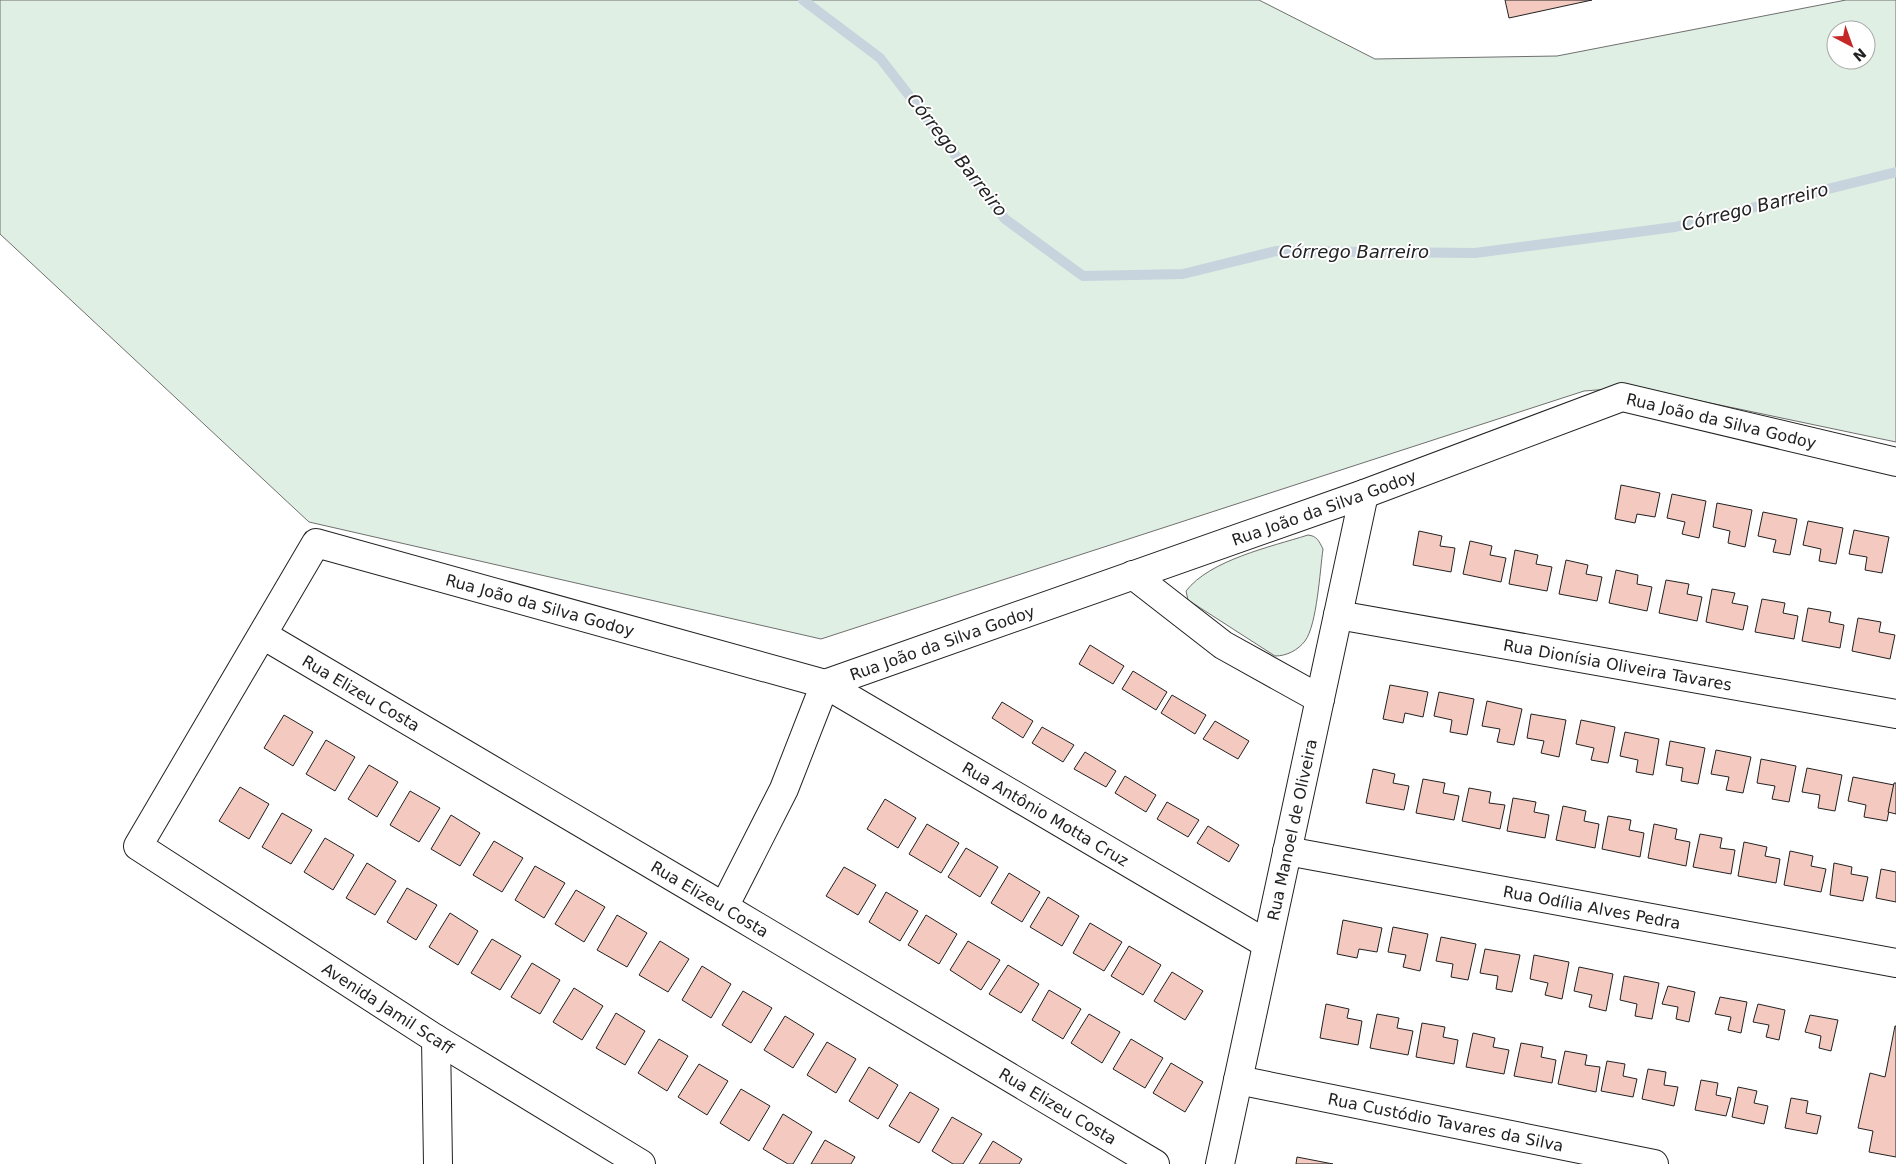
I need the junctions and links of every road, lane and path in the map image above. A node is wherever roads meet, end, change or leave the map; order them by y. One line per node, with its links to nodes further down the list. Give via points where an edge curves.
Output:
1 (1896, 462): 2 (street, Rua João da Silva Godoy, via 1622,397)
2 (1364, 494): 3 (street, Rua João da Silva Godoy); 4 (street, Rua Manoel de Oliveira)
3 (1133, 575): 6 (street, Rua João da Silva Godoy); 7 (street, via 1223,645)
4 (1338, 615): 7 (street, Rua Manoel de Oliveira); 8 (street, Rua Dionísia Oliveira Tavares)
5 (263, 635): 6 (street, Rua João da Silva Godoy, via 316,543); 9 (street, Rua João da Silva Godoy); 11 (street, Rua Elizeu Costa)
6 (825, 684): 11 (street, via 784,789); 12 (street, Rua Antônio Motta Cruz)
7 (1320, 699): 10 (street, Rua Manoel de Oliveira)
8 (1896, 714)
9 (138, 846): 14 (street, Avenida Jamil Scaff)
10 (1287, 851): 12 (street, Rua Manoel de Oliveira); 13 (street, Rua Odília Alves Pedra)
11 (724, 907): 18 (street, Rua Elizeu Costa)
12 (1267, 944): 15 (street, Rua Manoel de Oliveira)
13 (1896, 963)
14 (436, 1039): 16 (street); 17 (street, Avenida Jamil Scaff)
15 (1238, 1080): 19 (street, Rua Manoel de Oliveira); 20 (street, Rua Custódio Tavares da Silva)
16 (438, 1164)
17 (642, 1164)
18 (1155, 1164)
19 (1220, 1164)
20 (1654, 1164)

